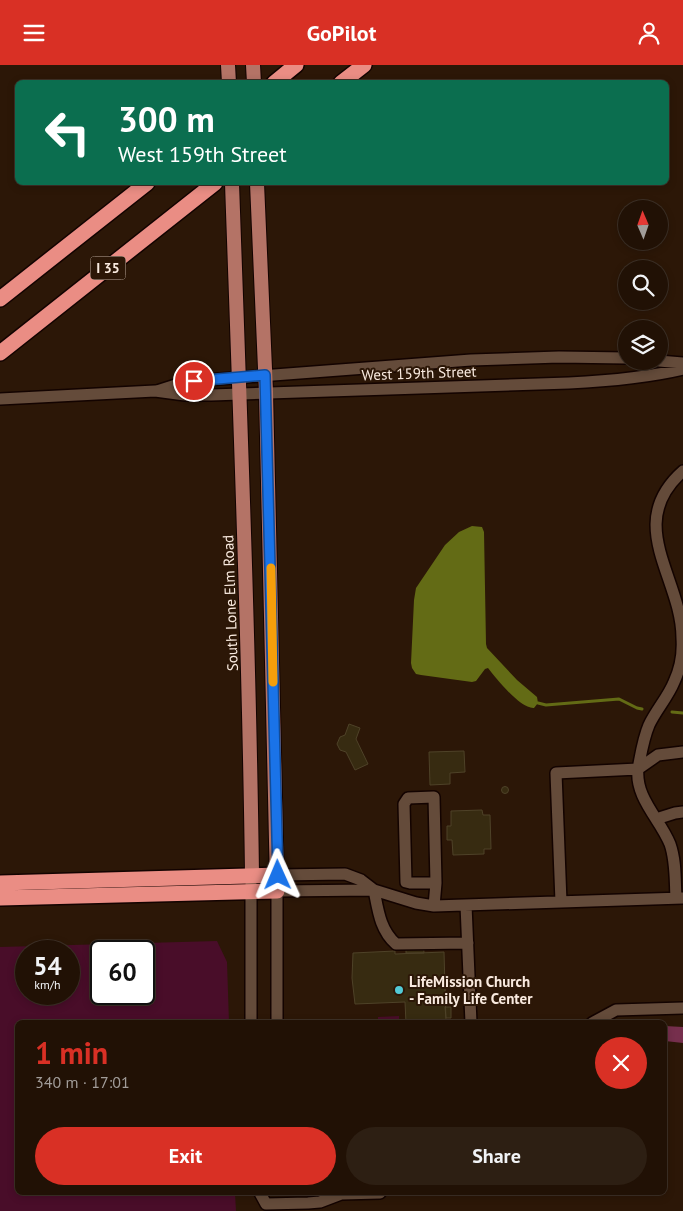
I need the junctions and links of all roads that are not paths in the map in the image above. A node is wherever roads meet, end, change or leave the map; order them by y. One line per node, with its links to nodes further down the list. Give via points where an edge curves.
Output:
1 (228, 65): 5 (main road)
2 (253, 65): 6 (main road)
3 (296, 65): 7 (highway)
4 (364, 65): 8 (highway)
5 (229, 80)
6 (254, 80)
7 (278, 80)
8 (346, 80)
9 (144, 185): 13 (highway)
10 (212, 185): 14 (highway, I 35)
11 (232, 185): 20 (main road, South Lone Elm Road)
12 (257, 185): 19 (main road)
13 (0, 299)
14 (0, 353)
15 (618, 358): 19 (street, West 159th Street, via 471,360)
16 (668, 362): 17 (street)
17 (683, 363)
18 (683, 369): 22 (street, West 159th Street, via 618,380 569,383)
19 (265, 375): 20 (street, West 159th Street); 22 (main road)
20 (240, 377): 21 (street, West 159th Street, via 182,383); 23 (main road, South Lone Elm Road)
21 (155, 391): 23 (street, West 159th Street, via 185,395); 24 (street, West 159th Street)
22 (266, 392): 23 (street, West 159th Street); 32 (main road)
23 (240, 394): 31 (main road, South Lone Elm Road)
24 (0, 399)
25 (683, 471): 27 (street, via 665,490 656,531 681,623 681,653 674,683 650,725)
26 (683, 752): 27 (street, via 658,755)
27 (638, 769): 29 (street, via 640,788); 40 (street, via 556,773)
28 (683, 812): 29 (street)
29 (656, 819): 30 (street)
30 (679, 863): 39 (street)
31 (252, 874): 32 (highway); 33 (highway); 36 (street, South Lone Elm Road)
32 (278, 875): 35 (street, via 345,874); 37 (main road)
33 (0, 883)
34 (436, 883): 34 (street, via 434,797 408,797 404,804 406,882); 42 (street)
35 (374, 890): 37 (street); 42 (street); 43 (street, via 382,928 396,944)
36 (251, 891): 37 (highway); 38 (highway); 45 (street, South Lone Elm Road)
37 (277, 891): 46 (street)
38 (0, 897)
39 (680, 898): 40 (street)
40 (561, 902): 41 (street)
41 (466, 905): 42 (street); 43 (street)
42 (434, 906)
43 (468, 943): 47 (street)
44 (683, 1008): 48 (street, via 616,1010)
45 (251, 1020)
46 (277, 1020)
47 (471, 1020)
48 (598, 1020)
49 (261, 1195): 52 (street)
50 (272, 1195): 52 (street)
51 (338, 1195): 52 (street, via 320,1202)
52 (267, 1208)

